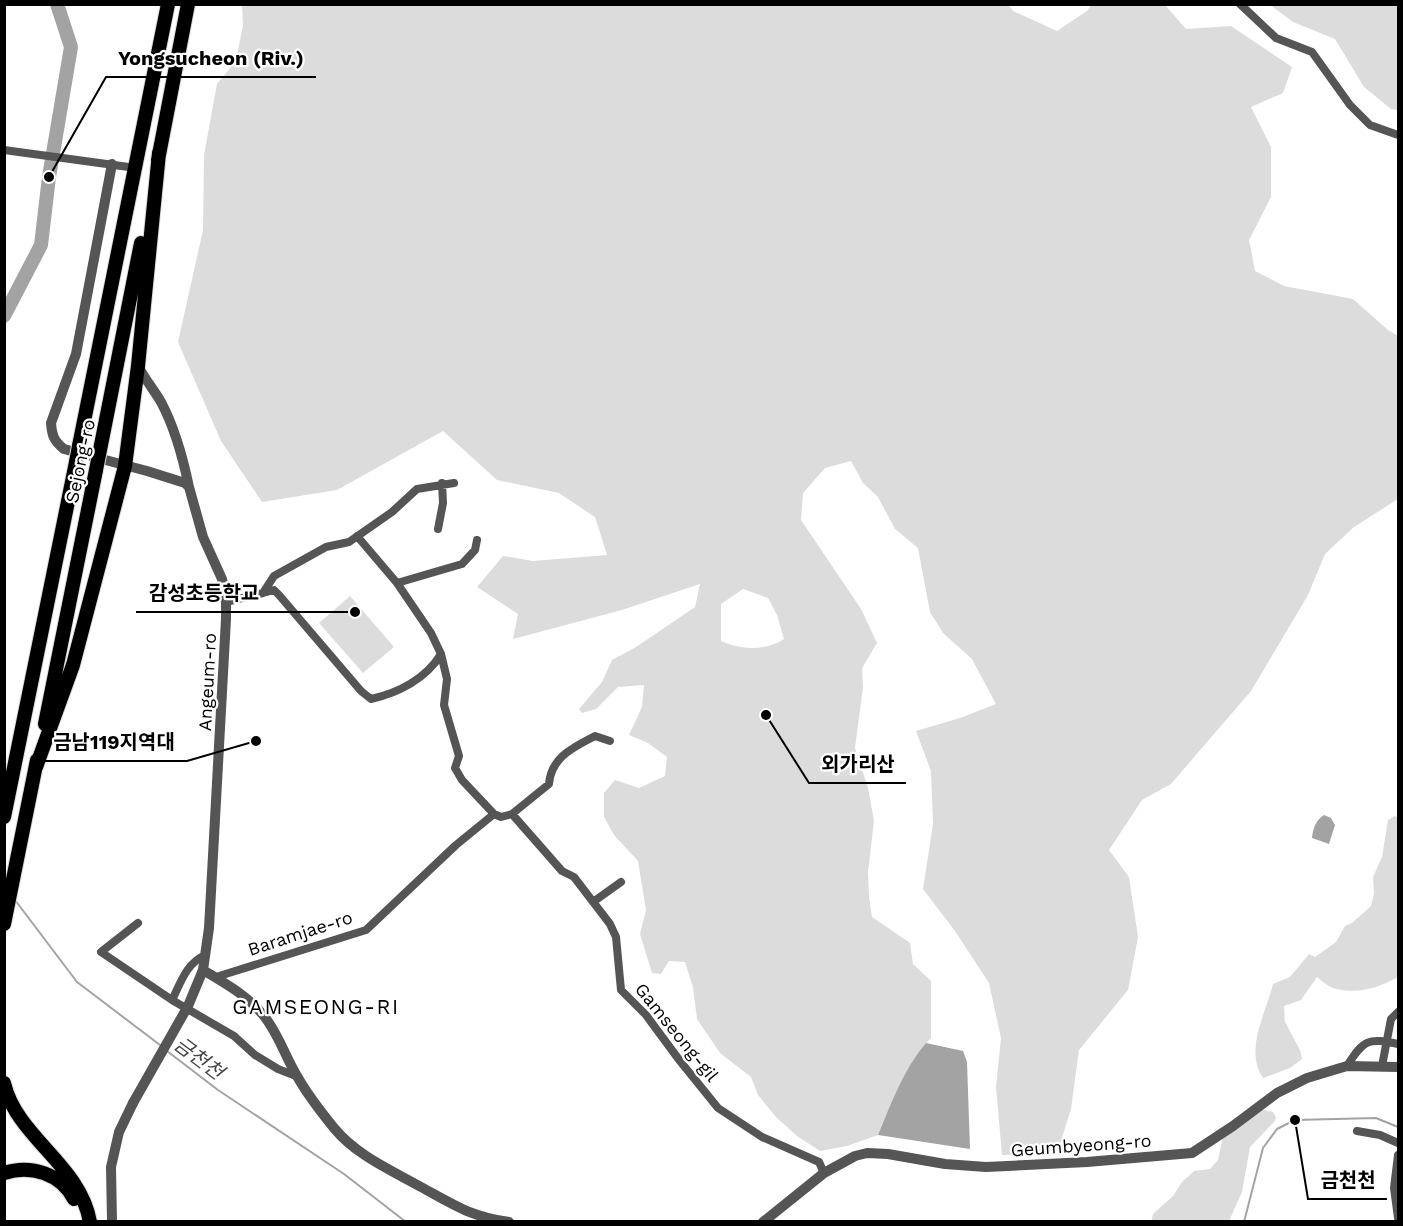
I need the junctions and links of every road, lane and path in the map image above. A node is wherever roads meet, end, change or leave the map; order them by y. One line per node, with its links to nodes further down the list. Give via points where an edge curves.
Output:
1 (168, 4): 8 (highway, Sejong-ro)
2 (188, 4): 6 (highway, Sejong-ro)
3 (1240, 4): 4 (street, via 1276,38 1312,52 1350,105 1370,125)
4 (1398, 135)
5 (4, 150): 7 (street)
6 (159, 153): 9 (highway); 22 (highway, Sejong-ro, bridge)
7 (112, 164): 8 (street); 10 (street, via 76,354 51,423 55,442 64,450)
8 (136, 168): 25 (highway, Sejong-ro, bridge)
9 (138, 366): 10 (highway); 13 (street, Angeum-ro, via 170,422)
10 (125, 466): 13 (street); 22 (highway, via 73,665)
11 (442, 483): 12 (street); 14 (street); 15 (street, via 417,489)
12 (454, 483)
13 (189, 487): 19 (street, Angeum-ro, via 203,537 222,579)
14 (438, 529)
15 (357, 536): 17 (street); 18 (street, via 289,566 274,576)
16 (477, 540): 17 (street, via 475,550 462,564)
17 (397, 583): 20 (street)
18 (263, 593): 19 (street); 20 (street, via 274,590 371,699 406,686 429,671)
19 (226, 602): 30 (street, Angeum-ro)
20 (441, 654): 23 (street, via 447,679 444,705 459,756 455,768)
21 (610, 741): 24 (street, via 596,736 571,749 552,767 549,784)
22 (36, 767): 29 (highway, Sejong-ro)
23 (495, 814): 24 (street); 32 (street, Baramjae-ro, via 456,844 366,930)
24 (512, 814): 27 (street, Gamseong-gil)
25 (5, 816)
26 (621, 882): 27 (street)
27 (593, 902): 46 (street, Gamseong-gil, via 616,937 621,990 646,1015 718,1108 762,1137 819,1162)
28 (138, 923): 33 (street, via 102,952)
29 (4, 924)
30 (205, 955): 31 (street, Angeum-ro); 33 (street, via 187,968)
31 (202, 970): 32 (street); 50 (street, Angeum-ro, bridge, via 188,1006 119,1132 111,1167)
32 (216, 977): 40 (street, via 229,983 263,1014 279,1036)
33 (172, 1000): 40 (street, via 234,1036 255,1055)
34 (1398, 1012): 35 (street, via 1391,1020)
35 (1386, 1041): 36 (street); 37 (street, via 1368,1042 1356,1051); 38 (street)
36 (1398, 1044)
37 (1347, 1066): 38 (street, Geumbyeong-ro); 46 (street, Geumbyeong-ro, via 1307,1078 1277,1093 1192,1153 986,1167 867,1153)
38 (1382, 1066): 39 (street, Geumbyeong-ro)
39 (1398, 1067)
40 (296, 1076): 51 (street, via 335,1130 373,1161 459,1209 485,1219)
41 (4, 1083): 49 (highway, via 15,1109 75,1182)
42 (1357, 1131): 43 (street)
43 (1398, 1143)
44 (1398, 1155): 47 (street, via 1394,1188)
45 (4, 1173): 48 (highway, via 34,1170 60,1180 69,1188)
46 (824, 1173): 52 (street, Geumbyeong-ro)
47 (1398, 1218)
48 (82, 1221)
49 (90, 1221)
50 (112, 1221)
51 (509, 1221)
52 (763, 1221)

